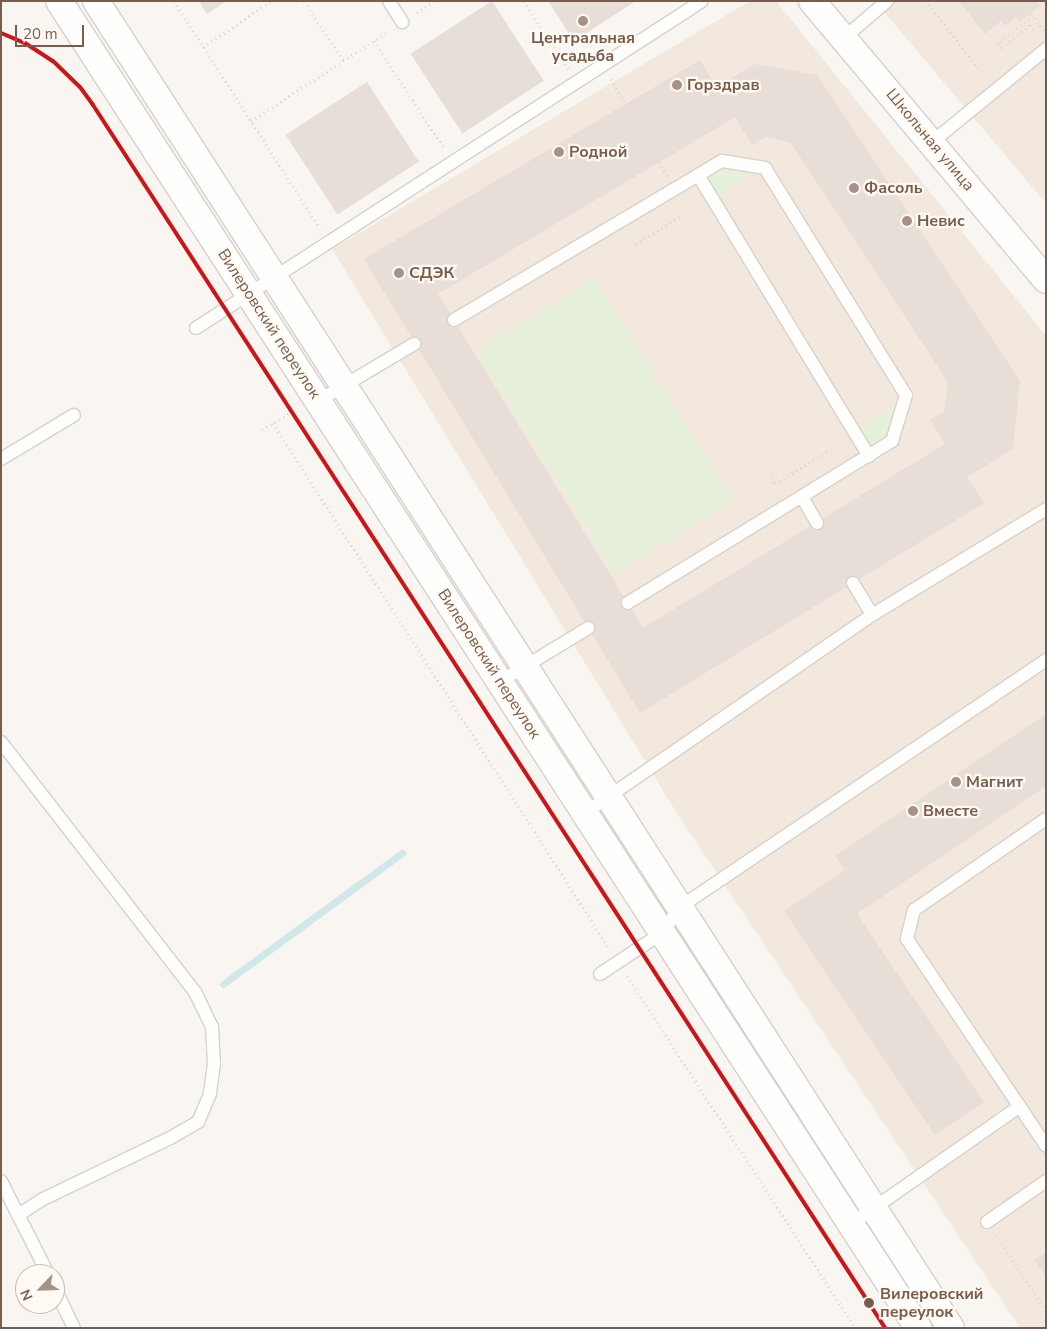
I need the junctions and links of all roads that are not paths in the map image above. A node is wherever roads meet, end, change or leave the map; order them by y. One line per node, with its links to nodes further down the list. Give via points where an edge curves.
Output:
1 (59, 1): 14 (street, Вилеровский переулок)
2 (96, 1): 12 (street, Вилеровский переулок)
3 (389, 1): 7 (lane)
4 (702, 1): 12 (lane)
5 (812, 1): 8 (street, Школьная улица)
6 (887, 1): 8 (lane)
7 (402, 22)
8 (844, 38): 10 (street, Школьная улица)
9 (1046, 49): 10 (lane)
10 (932, 142): 13 (street, Школьная улица)
11 (698, 175): 15 (lane); 21 (lane); 21 (lane, via 722,161 765,168 906,395 892,441)
12 (274, 277): 14 (lane); 18 (street, Вилеровский переулок)
13 (1046, 280)
14 (249, 294): 16 (lane); 19 (street, Вилеровский переулок)
15 (454, 320)
16 (196, 328)
17 (414, 344): 18 (lane)
18 (344, 385): 19 (lane); 31 (street, Вилеровский переулок)
19 (308, 404): 32 (street, Вилеровский переулок)
20 (74, 415): 22 (lane)
21 (869, 456): 23 (lane)
22 (1, 458)
23 (802, 497): 25 (lane); 27 (lane)
24 (1046, 509): 28 (lane)
25 (817, 523)
26 (853, 583): 28 (lane)
27 (628, 604)
28 (872, 615): 34 (lane)
29 (588, 628): 31 (lane)
30 (1046, 660): 37 (lane)
31 (524, 667): 32 (lane); 34 (street, Вилеровский переулок)
32 (501, 681): 35 (street, Вилеровский переулок)
33 (1, 742): 45 (lane, via 195,992 212,1027 214,1064 210,1094 198,1122 43,1199)
34 (609, 796): 35 (lane); 37 (street, Вилеровский переулок)
35 (585, 812): 38 (street, Вилеровский переулок)
36 (1046, 819): 40 (lane, via 914,910 907,939)
37 (680, 907): 38 (lane); 44 (street, Вилеровский переулок)
38 (662, 933): 39 (lane); 47 (street, Вилеровский переулок)
39 (600, 974)
40 (1020, 1106): 41 (lane); 44 (lane)
41 (1046, 1146)
42 (1, 1181): 45 (lane)
43 (1046, 1181): 46 (lane)
44 (874, 1208): 47 (lane); 52 (street, Вилеровский переулок)
45 (18, 1215): 48 (lane)
46 (987, 1222)
47 (851, 1224): 51 (street, Вилеровский переулок)
48 (43, 1264)
49 (65, 1310): 50 (lane)
50 (74, 1328)
51 (918, 1328)
52 (951, 1328)

